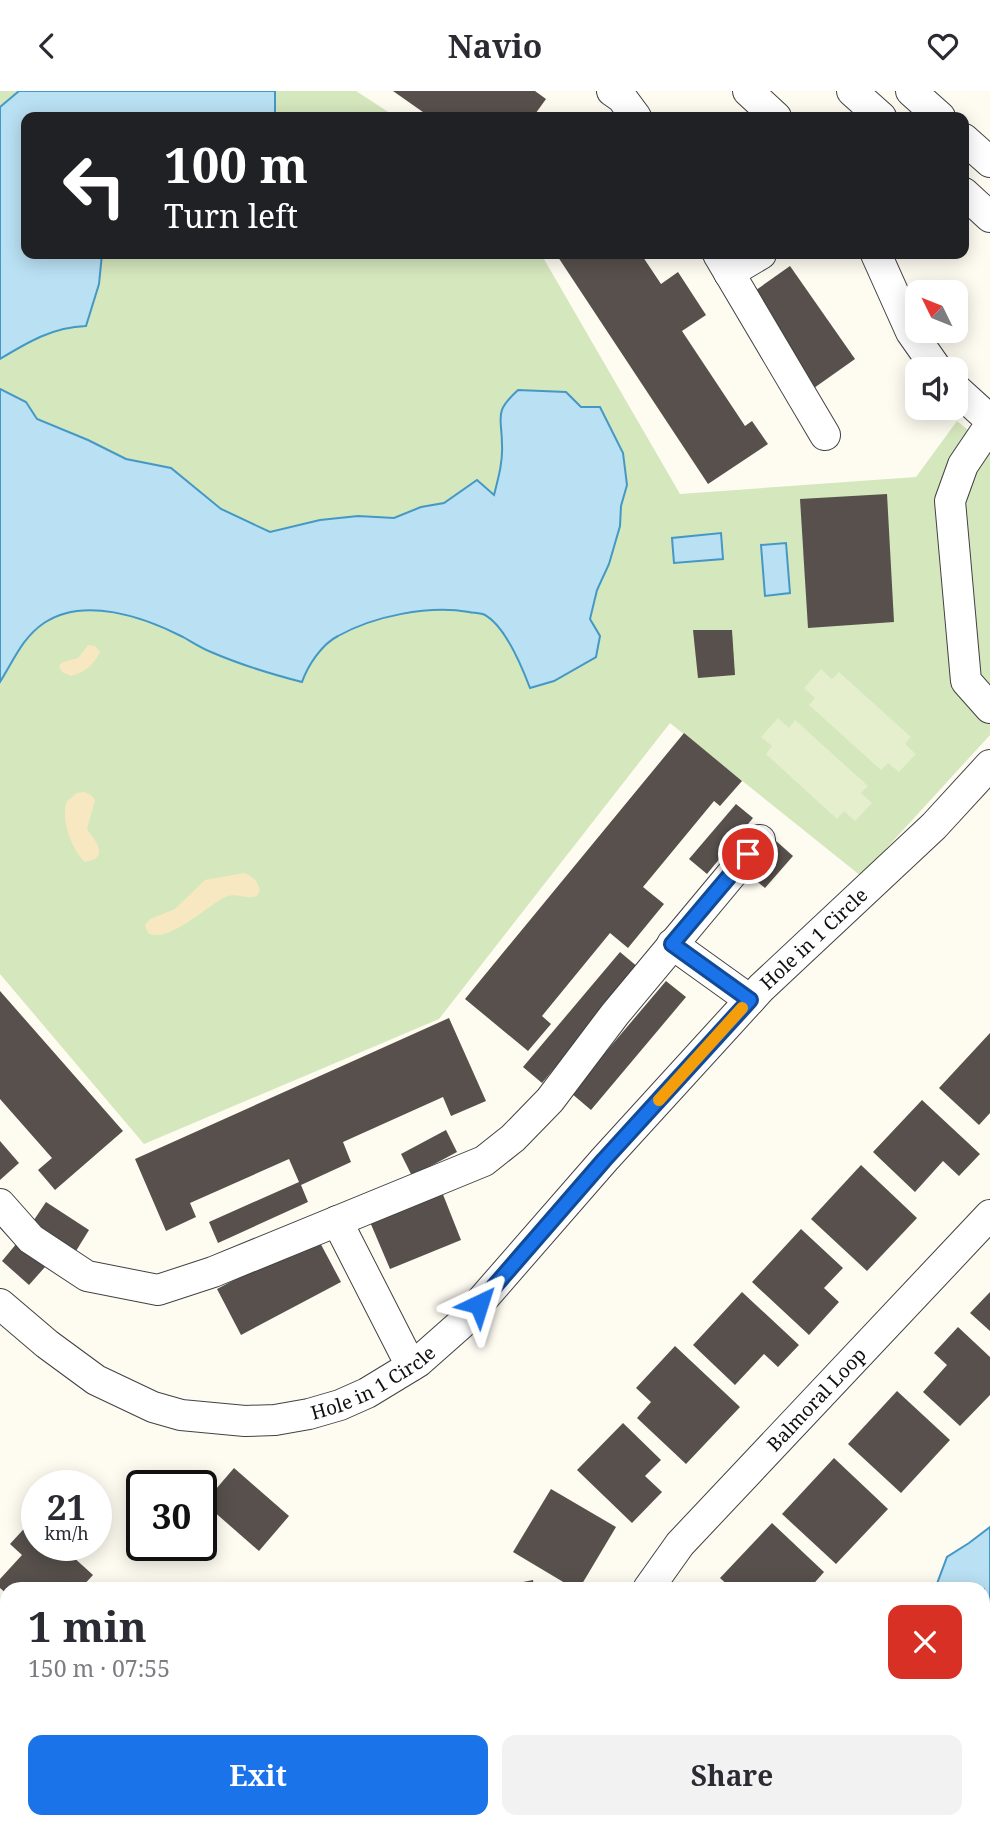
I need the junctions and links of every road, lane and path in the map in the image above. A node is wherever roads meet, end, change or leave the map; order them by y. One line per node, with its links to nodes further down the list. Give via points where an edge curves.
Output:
1 (612, 91): 5 (street)
2 (748, 91): 6 (street)
3 (852, 91): 7 (street)
4 (911, 91): 8 (street)
5 (632, 112)
6 (771, 112)
7 (875, 112)
8 (934, 112)
9 (969, 143): 10 (street)
10 (990, 162)
11 (969, 198): 12 (street)
12 (990, 217)
13 (878, 259): 15 (street, via 911,332)
14 (723, 263): 18 (street)
15 (929, 357)
16 (968, 401): 17 (street)
17 (990, 423): 19 (street, via 963,465 950,501 966,681)
18 (825, 436)
19 (990, 708)
20 (990, 765): 23 (street, Hole in 1 Circle, via 934,826)
21 (760, 840): 22 (street)
22 (672, 944): 23 (street); 26 (street, via 550,1100 513,1138 484,1161)
23 (750, 1000): 28 (street, Hole in 1 Circle, via 461,1324)
24 (0, 1204): 26 (street, via 31,1239 87,1276 158,1290)
25 (990, 1215): 29 (street, Balmoral Loop, via 680,1543)
26 (337, 1221): 28 (street)
27 (0, 1304): 28 (street, Hole in 1 Circle, via 96,1380 181,1415 245,1421 309,1414 367,1393)
28 (411, 1366)
29 (653, 1582)

